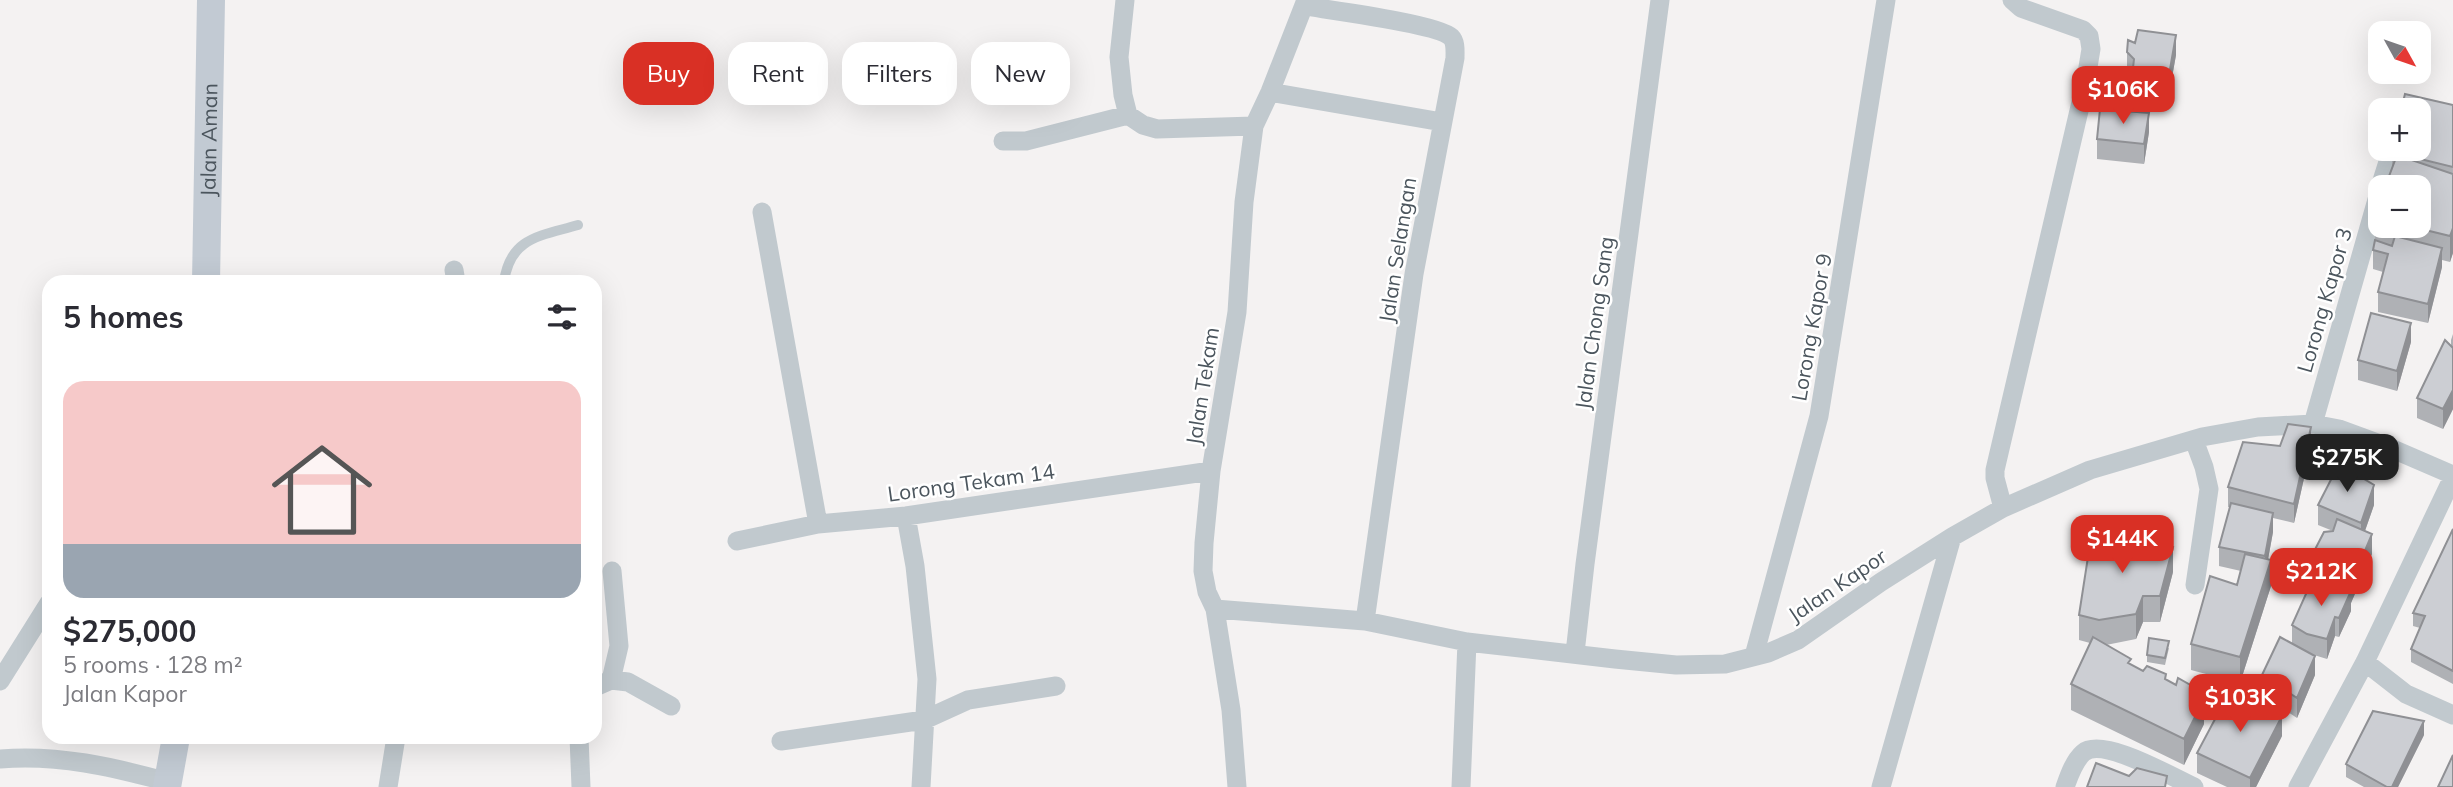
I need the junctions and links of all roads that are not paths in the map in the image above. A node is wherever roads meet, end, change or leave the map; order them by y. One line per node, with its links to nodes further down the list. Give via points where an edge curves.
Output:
1 (211, 0): 15 (street, Jalan Aman)
2 (1125, 0): 8 (street, via 1119,57)
3 (1660, 0): 32 (street, Jalan Chong Sang)
4 (1886, 0): 33 (street, Lorong Kapor 9, via 1819,416)
5 (2012, 0): 21 (street, via 2021,8 2083,30 2090,36 2091,49 1995,470)
6 (1306, 3): 7 (street, Jalan Tekam); 9 (street, Jalan Selangan, via 1428,27 1453,39 1455,58)
7 (1270, 92): 9 (street); 10 (street, Jalan Tekam)
8 (1128, 115): 10 (street, via 1157,130); 11 (street, via 1026,141)
9 (1442, 122): 30 (street, Jalan Selangan, via 1414,274)
10 (1254, 126): 19 (street, Jalan Tekam, via 1237,312)
11 (1003, 141)
12 (762, 212): 23 (street)
13 (578, 225): 16 (lane, via 526,240 506,266)
14 (2368, 230): 17 (street, Lorong Kapor 3)
15 (206, 275)
16 (505, 275)
17 (2313, 424): 18 (street, Jalan Kapor, via 2258,427); 20 (street, Jalan Kapor, via 2388,447)
18 (2194, 440): 21 (street, Jalan Kapor, via 2090,470); 27 (street, via 2209,489)
19 (1211, 471): 22 (street, Lorong Tekam 14); 28 (street, Jalan Tekam, via 1203,571)
20 (2453, 476): 34 (street)
21 (2003, 508): 24 (street, Jalan Kapor)
22 (906, 516): 23 (street, Lorong Tekam 14); 40 (street, via 927,679)
23 (818, 524): 25 (street, Lorong Tekam 14)
24 (1952, 537): 33 (street, Jalan Kapor, via 1798,640); 52 (street)
25 (737, 541)
26 (612, 571): 36 (street, via 618,646)
27 (2195, 584)
28 (1215, 609): 30 (street, Jalan Kapor); 50 (street, Jalan Tekam)
29 (42, 614): 35 (street)
30 (1365, 621): 31 (street, Jalan Kapor)
31 (1466, 642): 32 (street, Jalan Kapor); 51 (street)
32 (1575, 653): 33 (street, Jalan Kapor, via 1676,665 1725,664)
33 (1754, 656)
34 (2365, 662): 39 (street, via 2406,694); 55 (street)
35 (0, 681)
36 (603, 684): 38 (street, via 628,682)
37 (1056, 686): 40 (street, via 968,700)
38 (671, 706)
39 (2453, 715)
40 (924, 720): 41 (street); 49 (street)
41 (781, 741)
42 (175, 744): 46 (street)
43 (395, 744): 47 (street)
44 (579, 744): 48 (street)
45 (0, 759): 46 (street, via 64,760 113,767)
46 (168, 784)
47 (388, 787)
48 (581, 787)
49 (921, 787)
50 (1237, 787)
51 (1461, 787)
52 (1881, 787)
53 (2065, 787): 54 (street, via 2082,754 2098,748)
54 (2194, 787)
55 (2298, 787)

